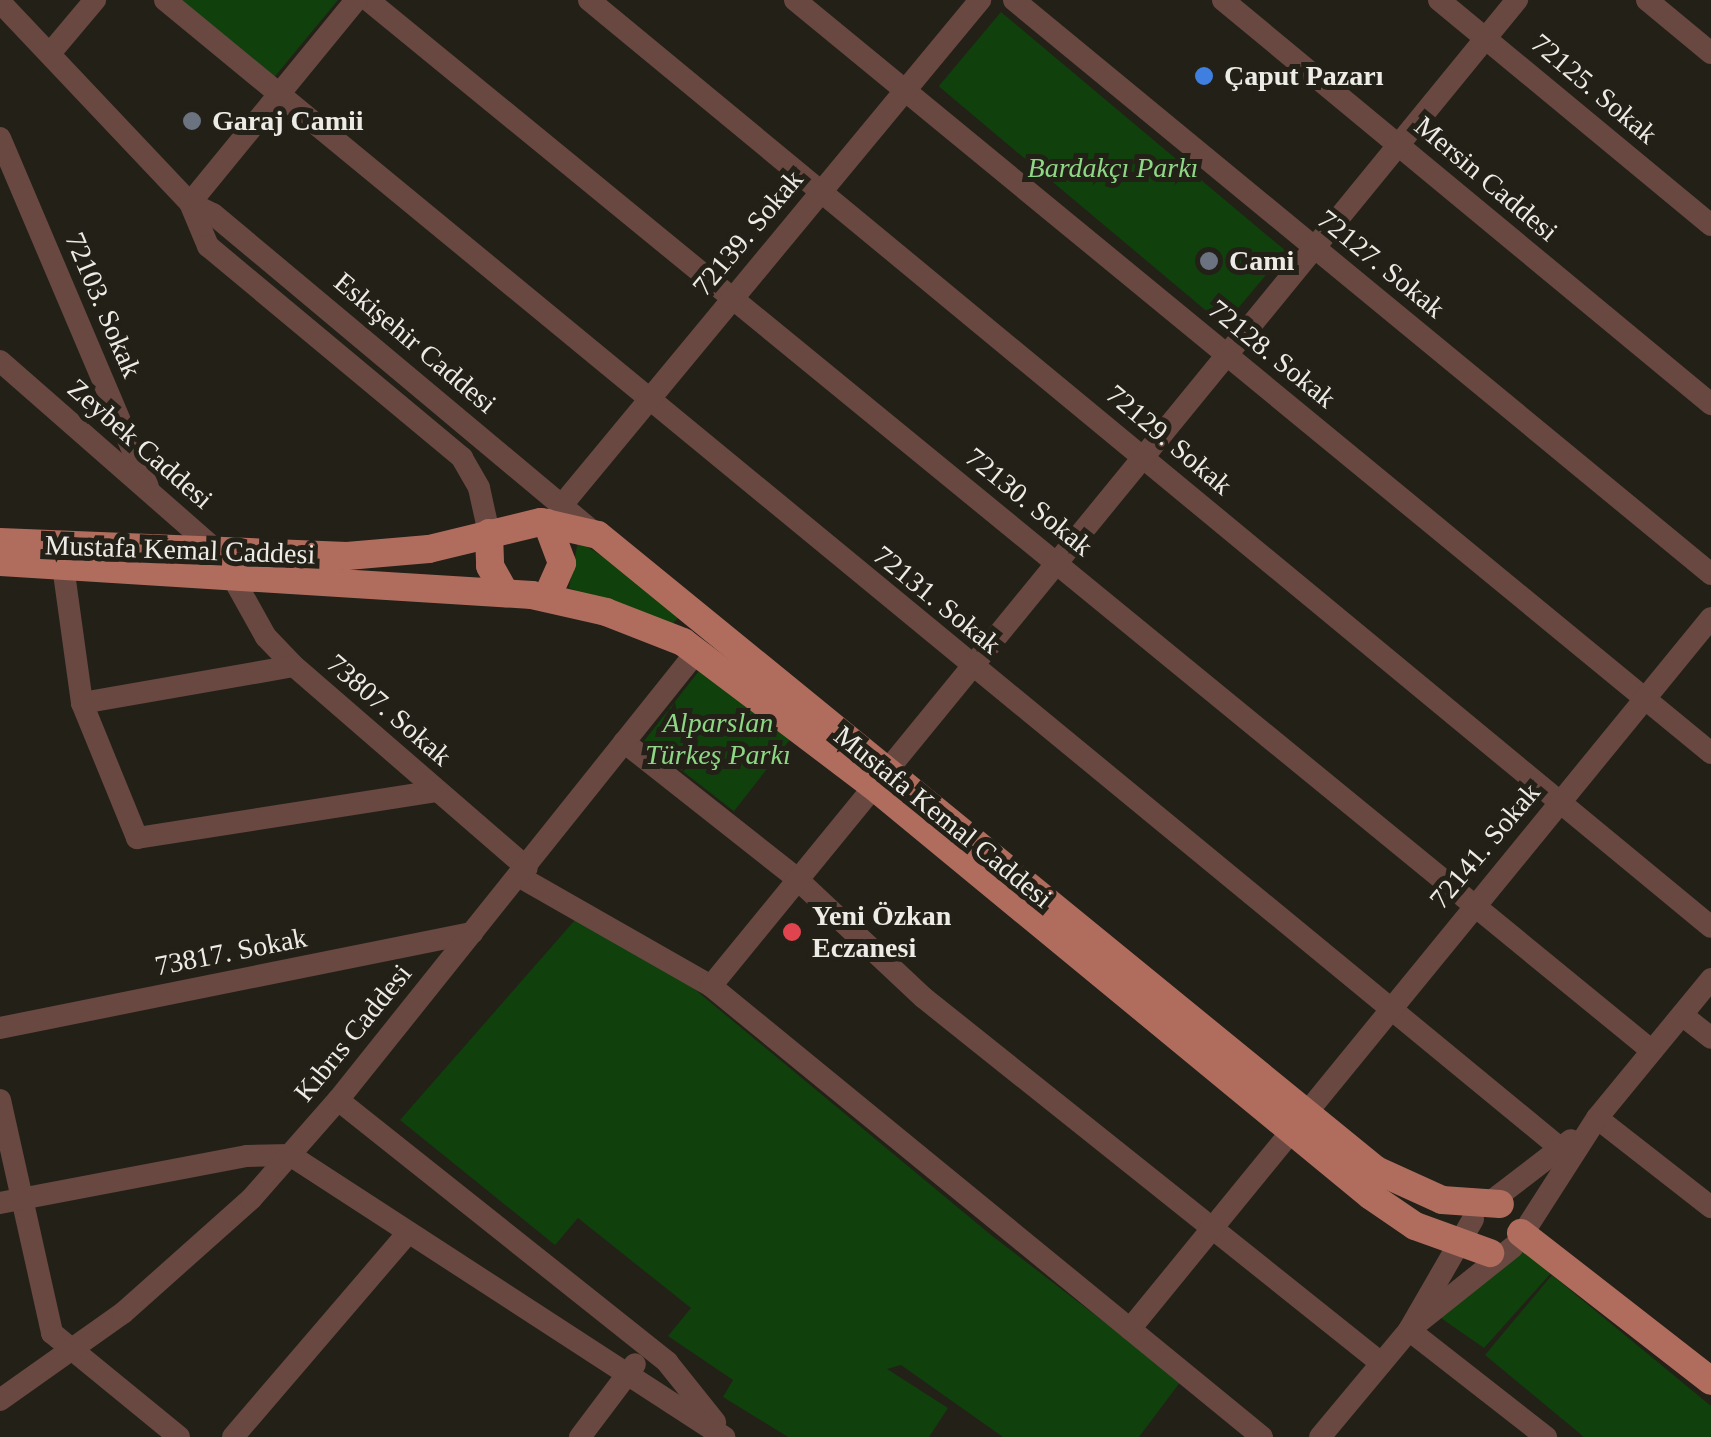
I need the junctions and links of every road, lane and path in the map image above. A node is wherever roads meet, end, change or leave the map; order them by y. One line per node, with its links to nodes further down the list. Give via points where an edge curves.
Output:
1 (95, 0): 15 (street)
2 (165, 0): 18 (street, 72131. Sokak)
3 (356, 0): 18 (street)
4 (368, 0): 25 (street, 72130. Sokak)
5 (589, 0): 21 (street, 72129. Sokak)
6 (795, 0): 17 (street, 72128. Sokak)
7 (980, 0): 17 (street, 72139. Sokak)
8 (1014, 0): 24 (street, 72127. Sokak)
9 (1223, 0): 20 (street, Mersin Caddesi)
10 (1439, 0): 14 (street, 72125. Sokak)
11 (1517, 0): 14 (street)
12 (1647, 0): 16 (street)
13 (0, 2): 15 (street)
14 (1485, 38): 20 (street); 23 (street, 72125. Sokak)
15 (52, 51): 22 (street)
16 (1711, 53)
17 (905, 91): 21 (street, 72139. Sokak); 26 (street, 72128. Sokak)
18 (276, 98): 22 (street); 28 (street, 72131. Sokak)
19 (0, 138): 31 (street, 72103. Sokak)
20 (1396, 144): 24 (street); 29 (street, Mersin Caddesi)
21 (822, 192): 25 (street, 72139. Sokak); 30 (street, 72129. Sokak)
22 (190, 203): 32 (street, Eskişehir Caddesi, via 213,214); 33 (street, Eskişehir Caddesi, via 208,246 462,458 479,488)
23 (1711, 224)
24 (1312, 246): 26 (street); 39 (street, 72127. Sokak)
25 (733, 299): 28 (street, 72139. Sokak); 37 (street, 72130. Sokak)
26 (1225, 354): 30 (street); 47 (street, 72128. Sokak)
27 (0, 360): 31 (street, Zeybek Caddesi)
28 (648, 402): 32 (street, 72139. Sokak); 46 (street, 72131. Sokak)
29 (1711, 404)
30 (1141, 456): 37 (street); 53 (street, 72129. Sokak)
31 (152, 494): 35 (street, Zeybek Caddesi)
32 (555, 514): 33 (main road, Mustafa Kemal Caddesi); 42 (main road, via 562,563); 51 (main road, Mustafa Kemal Caddesi, via 598,535)
33 (489, 533): 35 (main road, Mustafa Kemal Caddesi, via 382,555); 41 (main road, via 490,566)
34 (0, 542): 35 (main road, Mustafa Kemal Caddesi)
35 (219, 553): 40 (street, Zeybek Caddesi)
36 (0, 562): 38 (main road, Mustafa Kemal Caddesi)
37 (1054, 562): 46 (street); 56 (street, 72130. Sokak)
38 (63, 566): 40 (main road, Mustafa Kemal Caddesi); 48 (street)
39 (1711, 574)
40 (234, 578): 41 (main road, Mustafa Kemal Caddesi); 45 (street, 73807. Sokak, via 266,637)
41 (504, 593): 42 (main road, Mustafa Kemal Caddesi)
42 (547, 597): 44 (main road, Mustafa Kemal Caddesi, via 620,616)
43 (1711, 618): 47 (street, 72141. Sokak)
44 (698, 650): 49 (street, Kıbrıs Caddesi); 51 (main road, Mustafa Kemal Caddesi)
45 (294, 666): 48 (street); 52 (street, 73807. Sokak)
46 (970, 666): 51 (street); 61 (street, 72131. Sokak)
47 (1645, 699): 50 (street, 72128. Sokak); 53 (street, 72141. Sokak)
48 (82, 703): 52 (street, via 136,838)
49 (624, 742): 54 (street, Kıbrıs Caddesi); 55 (street)
50 (1711, 754)
51 (878, 778): 55 (street); 69 (main road, Mustafa Kemal Caddesi)
52 (438, 792): 54 (street, 73807. Sokak)
53 (1560, 802): 56 (street, 72141. Sokak); 57 (street, 72129. Sokak)
54 (523, 872): 58 (street, Kıbrıs Caddesi); 60 (street, 73807. Sokak)
55 (796, 878): 60 (street); 76 (street, via 924,998)
56 (1474, 906): 61 (street, 72141. Sokak); 65 (street, 72130. Sokak)
57 (1711, 927)
58 (473, 932): 63 (street, 73817. Sokak); 67 (street, Kıbrıs Caddesi)
59 (1711, 979): 62 (street)
60 (710, 986): 79 (street, 73807. Sokak)
61 (1390, 1008): 69 (street, 72141. Sokak); 70 (street, 72131. Sokak)
62 (1682, 1015): 64 (street); 65 (street)
63 (0, 1028)
64 (1711, 1038)
65 (1652, 1051): 68 (street)
66 (0, 1100): 72 (street)
67 (338, 1100): 71 (street, Kıbrıs Caddesi); 81 (street)
68 (1597, 1118): 70 (street); 74 (street); 78 (street)
69 (1297, 1119): 75 (main road, Mustafa Kemal Caddesi, via 1394,1182); 75 (main road, Mustafa Kemal Caddesi, via 1394,1213); 76 (street, 72141. Sokak)
70 (1560, 1148): 75 (street)
71 (290, 1155): 72 (street, via 247,1156); 77 (street); 82 (street, Kıbrıs Caddesi, via 212,1237)
72 (26, 1198): 73 (street); 82 (street, via 52,1333)
73 (0, 1202)
74 (1711, 1207)
75 (1481, 1215): 78 (main road, Mustafa Kemal Caddesi); 78 (main road, via 1519,1218); 80 (street)
76 (1210, 1229): 79 (street, 72141. Sokak); 83 (street)
77 (408, 1233): 84 (street); 88 (street)
78 (1513, 1242): 80 (street); 85 (main road)
79 (1130, 1329): 91 (street, 73807. Sokak)
80 (1409, 1330): 83 (street); 93 (street)
81 (647, 1346): 84 (street); 90 (street)
82 (71, 1353): 86 (street, Kıbrıs Caddesi); 87 (street)
83 (1381, 1363): 92 (street)
84 (629, 1374): 89 (street); 90 (street)
85 (1711, 1381)
86 (0, 1400)
87 (178, 1437)
88 (233, 1437)
89 (580, 1437)
90 (725, 1437)
91 (1262, 1437)
92 (1320, 1437)
93 (1546, 1437)

